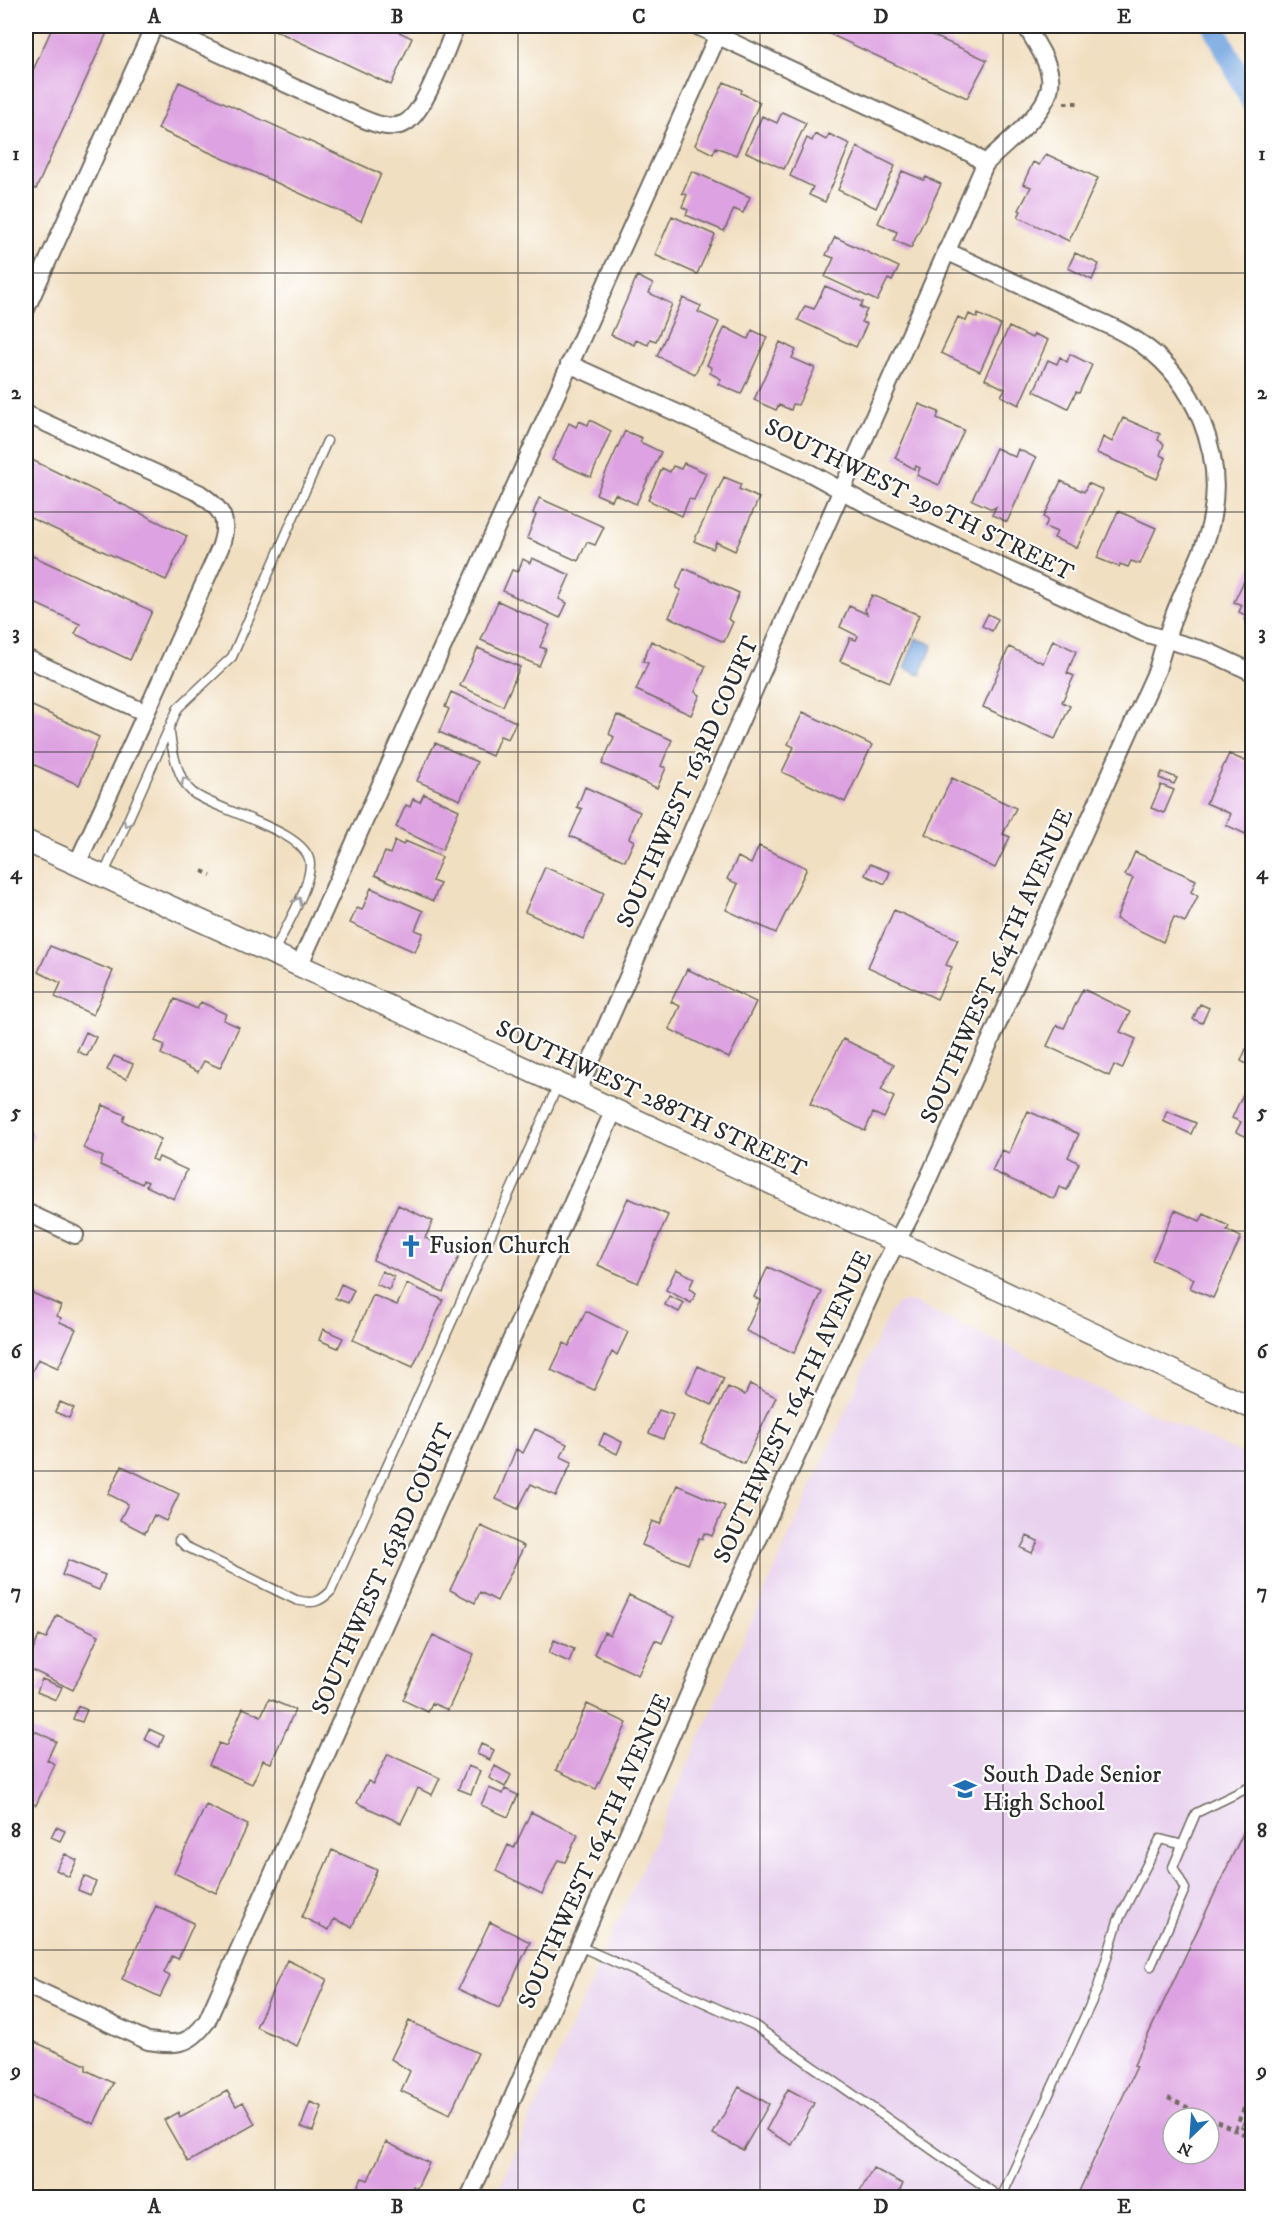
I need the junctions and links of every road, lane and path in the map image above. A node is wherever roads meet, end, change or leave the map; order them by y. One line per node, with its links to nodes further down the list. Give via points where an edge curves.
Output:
1 (154, 26): 9 (street)
2 (159, 26): 3 (street, via 361,118 391,126 402,124 421,106)
3 (456, 26)
4 (697, 26): 6 (street)
5 (1026, 26): 7 (street, via 1050,75 1050,90 1035,117)
6 (718, 35): 7 (street, via 972,154); 10 (street)
7 (985, 164): 8 (street, SOUTHWEST 163RD COURT)
8 (946, 251): 13 (street, SOUTHWEST 163RD COURT); 14 (street, SOUTHWEST 164TH AVENUE, via 1130,337 1156,356 1187,393 1212,450 1215,504 1205,544)
9 (26, 309)
10 (569, 364): 13 (street, SOUTHWEST 290TH STREET); 25 (street)
11 (26, 414): 17 (street, via 199,493 215,504 224,518 226,532 220,548)
12 (327, 441): 18 (lane, via 232,657 178,708)
13 (842, 490): 14 (street, SOUTHWEST 290TH STREET, via 1144,633); 26 (street, SOUTHWEST 163RD COURT)
14 (1166, 639): 16 (street, SOUTHWEST 290TH STREET, via 1209,652); 30 (street, SOUTHWEST 164TH AVENUE, via 1157,670)
15 (26, 658): 17 (street)
16 (1252, 672)
17 (146, 713): 20 (street)
18 (170, 732): 23 (lane, one-way to 23); 24 (lane, one-way to 18, via 303,889 310,863 305,849 285,835 191,792 174,760)
19 (26, 841): 20 (street, SOUTHWEST 288TH STREET)
20 (77, 864): 23 (street, SOUTHWEST 288TH STREET)
21 (202, 871): 22 (path)
22 (211, 875)
23 (103, 876): 24 (street, SOUTHWEST 288TH STREET)
24 (273, 954): 25 (street, SOUTHWEST 288TH STREET)
25 (299, 966): 26 (street, SOUTHWEST 288TH STREET)
26 (568, 1088): 27 (street, SOUTHWEST 288TH STREET); 32 (lane, via 331,1591 312,1604 297,1600)
27 (614, 1110): 30 (street, SOUTHWEST 288TH STREET); 37 (street, SOUTHWEST 163RD COURT, via 216,2006 199,2032 187,2042 148,2041)
28 (26, 1212): 29 (street)
29 (75, 1235)
30 (897, 1241): 31 (street, SOUTHWEST 288TH STREET); 35 (street, SOUTHWEST 164TH AVENUE, via 724,1614)
31 (1252, 1408)
32 (179, 1540)
33 (1252, 1786): 34 (lane, via 1196,1813)
34 (1183, 1845): 36 (lane, via 1173,1867 1185,1889); 43 (lane, via 1160,1839 1118,1921 1096,1990)
35 (579, 1946): 42 (street, SOUTHWEST 164TH AVENUE); 43 (lane, via 754,2025)
36 (1151, 1966)
37 (26, 1985)
38 (1252, 2090): 40 (path)
39 (1168, 2098): 40 (path)
40 (1235, 2129): 41 (path)
41 (1252, 2138)
42 (469, 2198)
43 (1001, 2198)

